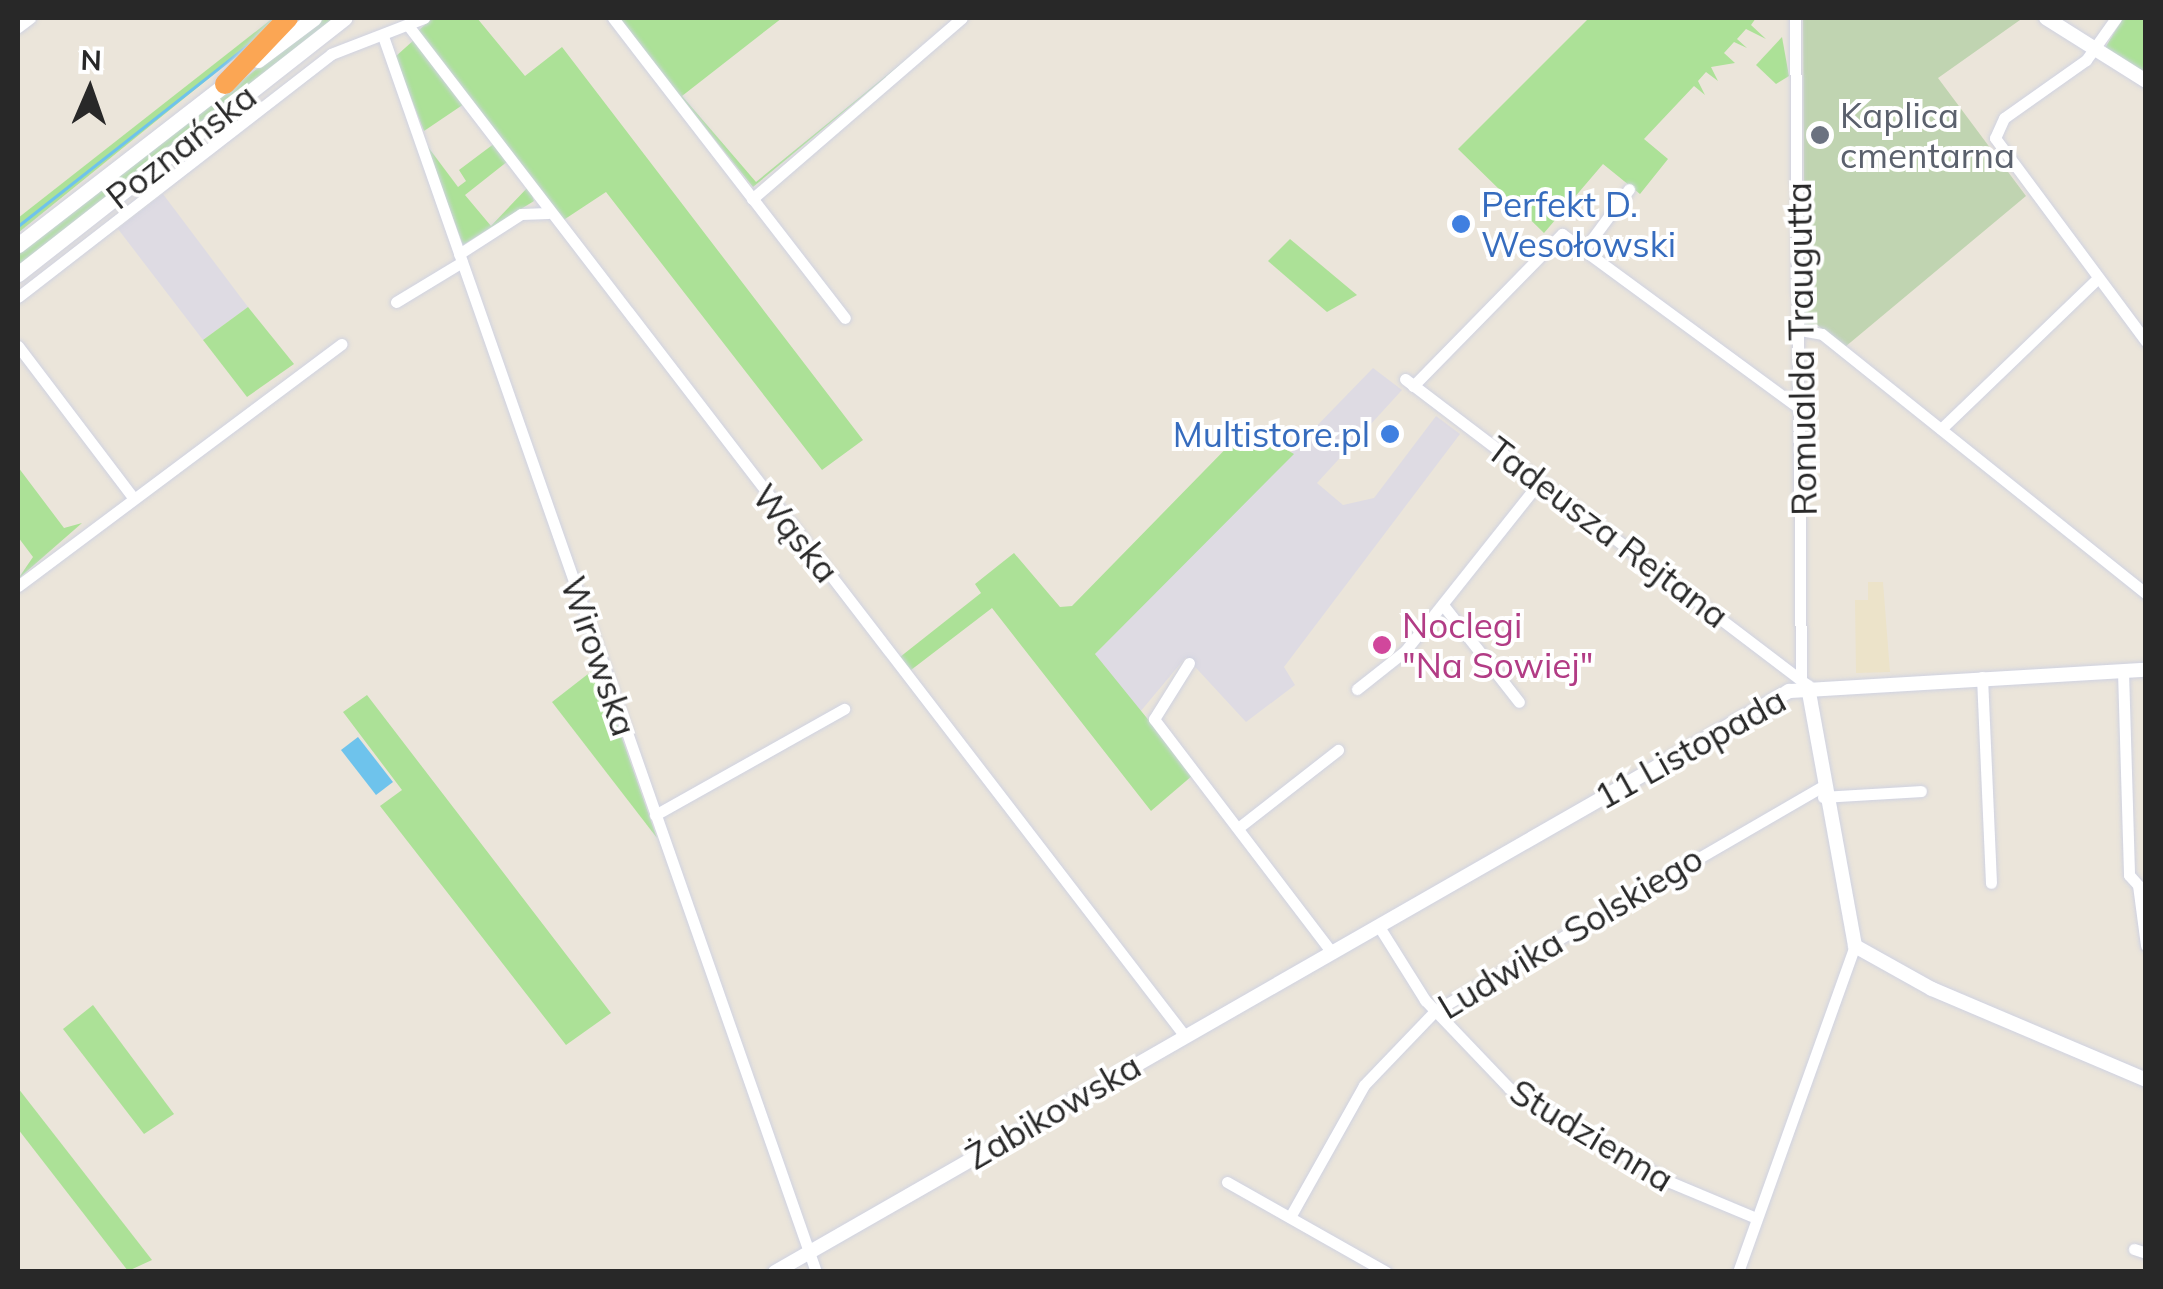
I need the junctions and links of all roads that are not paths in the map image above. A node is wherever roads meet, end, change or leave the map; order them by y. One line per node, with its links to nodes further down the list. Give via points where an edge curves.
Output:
1 (30, 18): 11 (street)
2 (288, 18): 16 (highway)
3 (314, 18): 16 (main road, Poznańska)
4 (344, 18): 23 (main road, Poznańska)
5 (424, 18): 12 (street)
6 (613, 18): 18 (street)
7 (962, 18): 18 (street)
8 (1795, 18): 28 (street, Romualda Traugutta)
9 (2046, 18): 14 (street)
10 (2116, 18): 14 (street)
11 (18, 28)
12 (410, 28): 13 (street); 19 (street, Wąska)
13 (384, 40): 22 (street, Wirowska); 25 (street, via 325,58)
14 (2094, 51): 15 (street); 24 (street, via 2004,118 1994,138)
15 (2146, 81)
16 (225, 84): 20 (main road, Poznańska)
17 (1629, 189): 21 (street)
18 (752, 199): 27 (street)
19 (548, 212): 22 (street, via 521,214); 59 (street, Wąska)
20 (18, 245)
21 (1586, 247): 32 (street); 34 (street, Tadeusza Rejtana, via 1552,237 1409,382)
22 (460, 258): 26 (street); 50 (street, Wirowska)
23 (18, 274)
24 (2096, 280): 29 (street); 33 (street)
25 (18, 298)
26 (396, 302)
27 (845, 318)
28 (1800, 330): 32 (street, Romualda Traugutta); 33 (street, via 1822,334)
29 (2146, 340)
30 (341, 344): 35 (street)
31 (18, 346): 35 (street)
32 (1802, 410): 43 (street, Romualda Traugutta)
33 (1940, 429): 37 (street)
34 (1540, 481): 38 (street); 43 (street, Tadeusza Rejtana)
35 (132, 496): 36 (street)
36 (18, 586)
37 (2146, 594)
38 (1443, 605): 44 (street); 45 (street)
39 (1188, 663): 51 (street, via 1153,714)
40 (2146, 670): 41 (street, 11 Listopada)
41 (2122, 671): 42 (street, 11 Listopada); 53 (street, via 2129,871)
42 (1982, 677): 43 (street, 11 Listopada); 52 (street)
43 (1805, 683): 49 (street, Romualda Traugutta); 54 (street, 11 Listopada)
44 (1357, 688)
45 (1519, 702)
46 (844, 709): 50 (street)
47 (1338, 750): 51 (street)
48 (1920, 791): 49 (street)
49 (1822, 792): 56 (street, Romualda Traugutta); 58 (street, Ludwika Solskiego)
50 (654, 815): 64 (street, Wirowska)
51 (1238, 828): 57 (street)
52 (1990, 883)
53 (2142, 885): 55 (street)
54 (1378, 925): 57 (street, 11 Listopada); 58 (street, Studzienna)
55 (2146, 945)
56 (1856, 946): 60 (street, via 1939,993); 63 (street)
57 (1331, 951): 59 (street, Żabikowska)
58 (1435, 1012): 62 (street, Ludwika Solskiego, via 1364,1085); 63 (street, Studzienna, via 1545,1113)
59 (1184, 1035): 64 (street, Żabikowska)
60 (2146, 1080)
61 (1227, 1182): 62 (street)
62 (1290, 1217): 67 (street)
63 (1756, 1218): 68 (street)
64 (809, 1252): 65 (street, Żabikowska); 66 (street, Wirowska)
65 (775, 1272)
66 (816, 1272)
67 (1386, 1272)
68 (1738, 1272)

